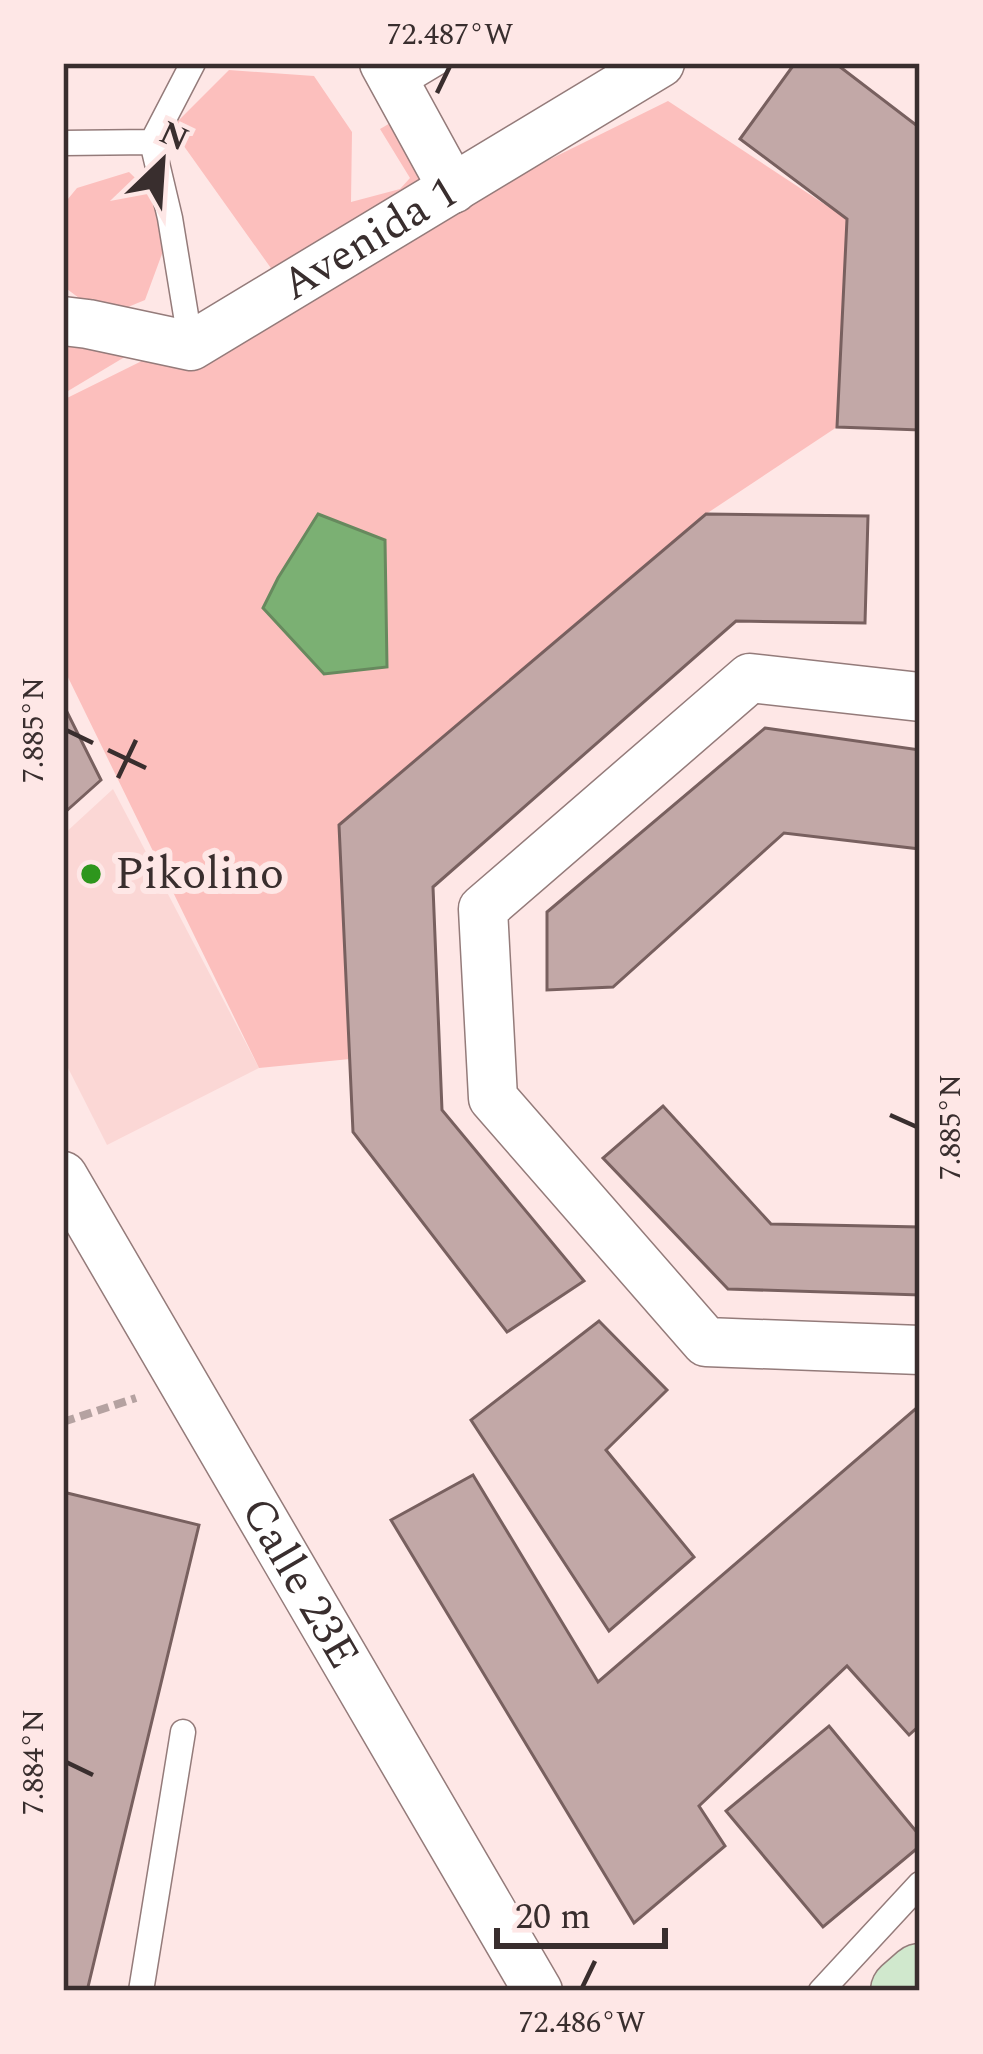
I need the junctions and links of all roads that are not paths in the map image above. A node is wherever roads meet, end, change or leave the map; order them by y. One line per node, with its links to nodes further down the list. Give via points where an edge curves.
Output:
1 (194, 63): 4 (lane)
2 (659, 63): 6 (street, Avenida 1)
3 (406, 71): 6 (street)
4 (152, 142): 5 (lane); 8 (lane)
5 (63, 143)
6 (453, 189): 8 (street, Avenida 1)
7 (63, 322): 8 (street)
8 (191, 346)
9 (920, 697): 11 (street, via 750,678 483,909 494,1098 706,1342)
10 (63, 1176): 16 (street, Calle 23E)
11 (920, 1350)
12 (183, 1732): 15 (lane)
13 (920, 1884): 17 (lane)
14 (920, 1977): 18 (main road)
15 (141, 1991)
16 (538, 1991)
17 (821, 1991)
18 (904, 1991)

